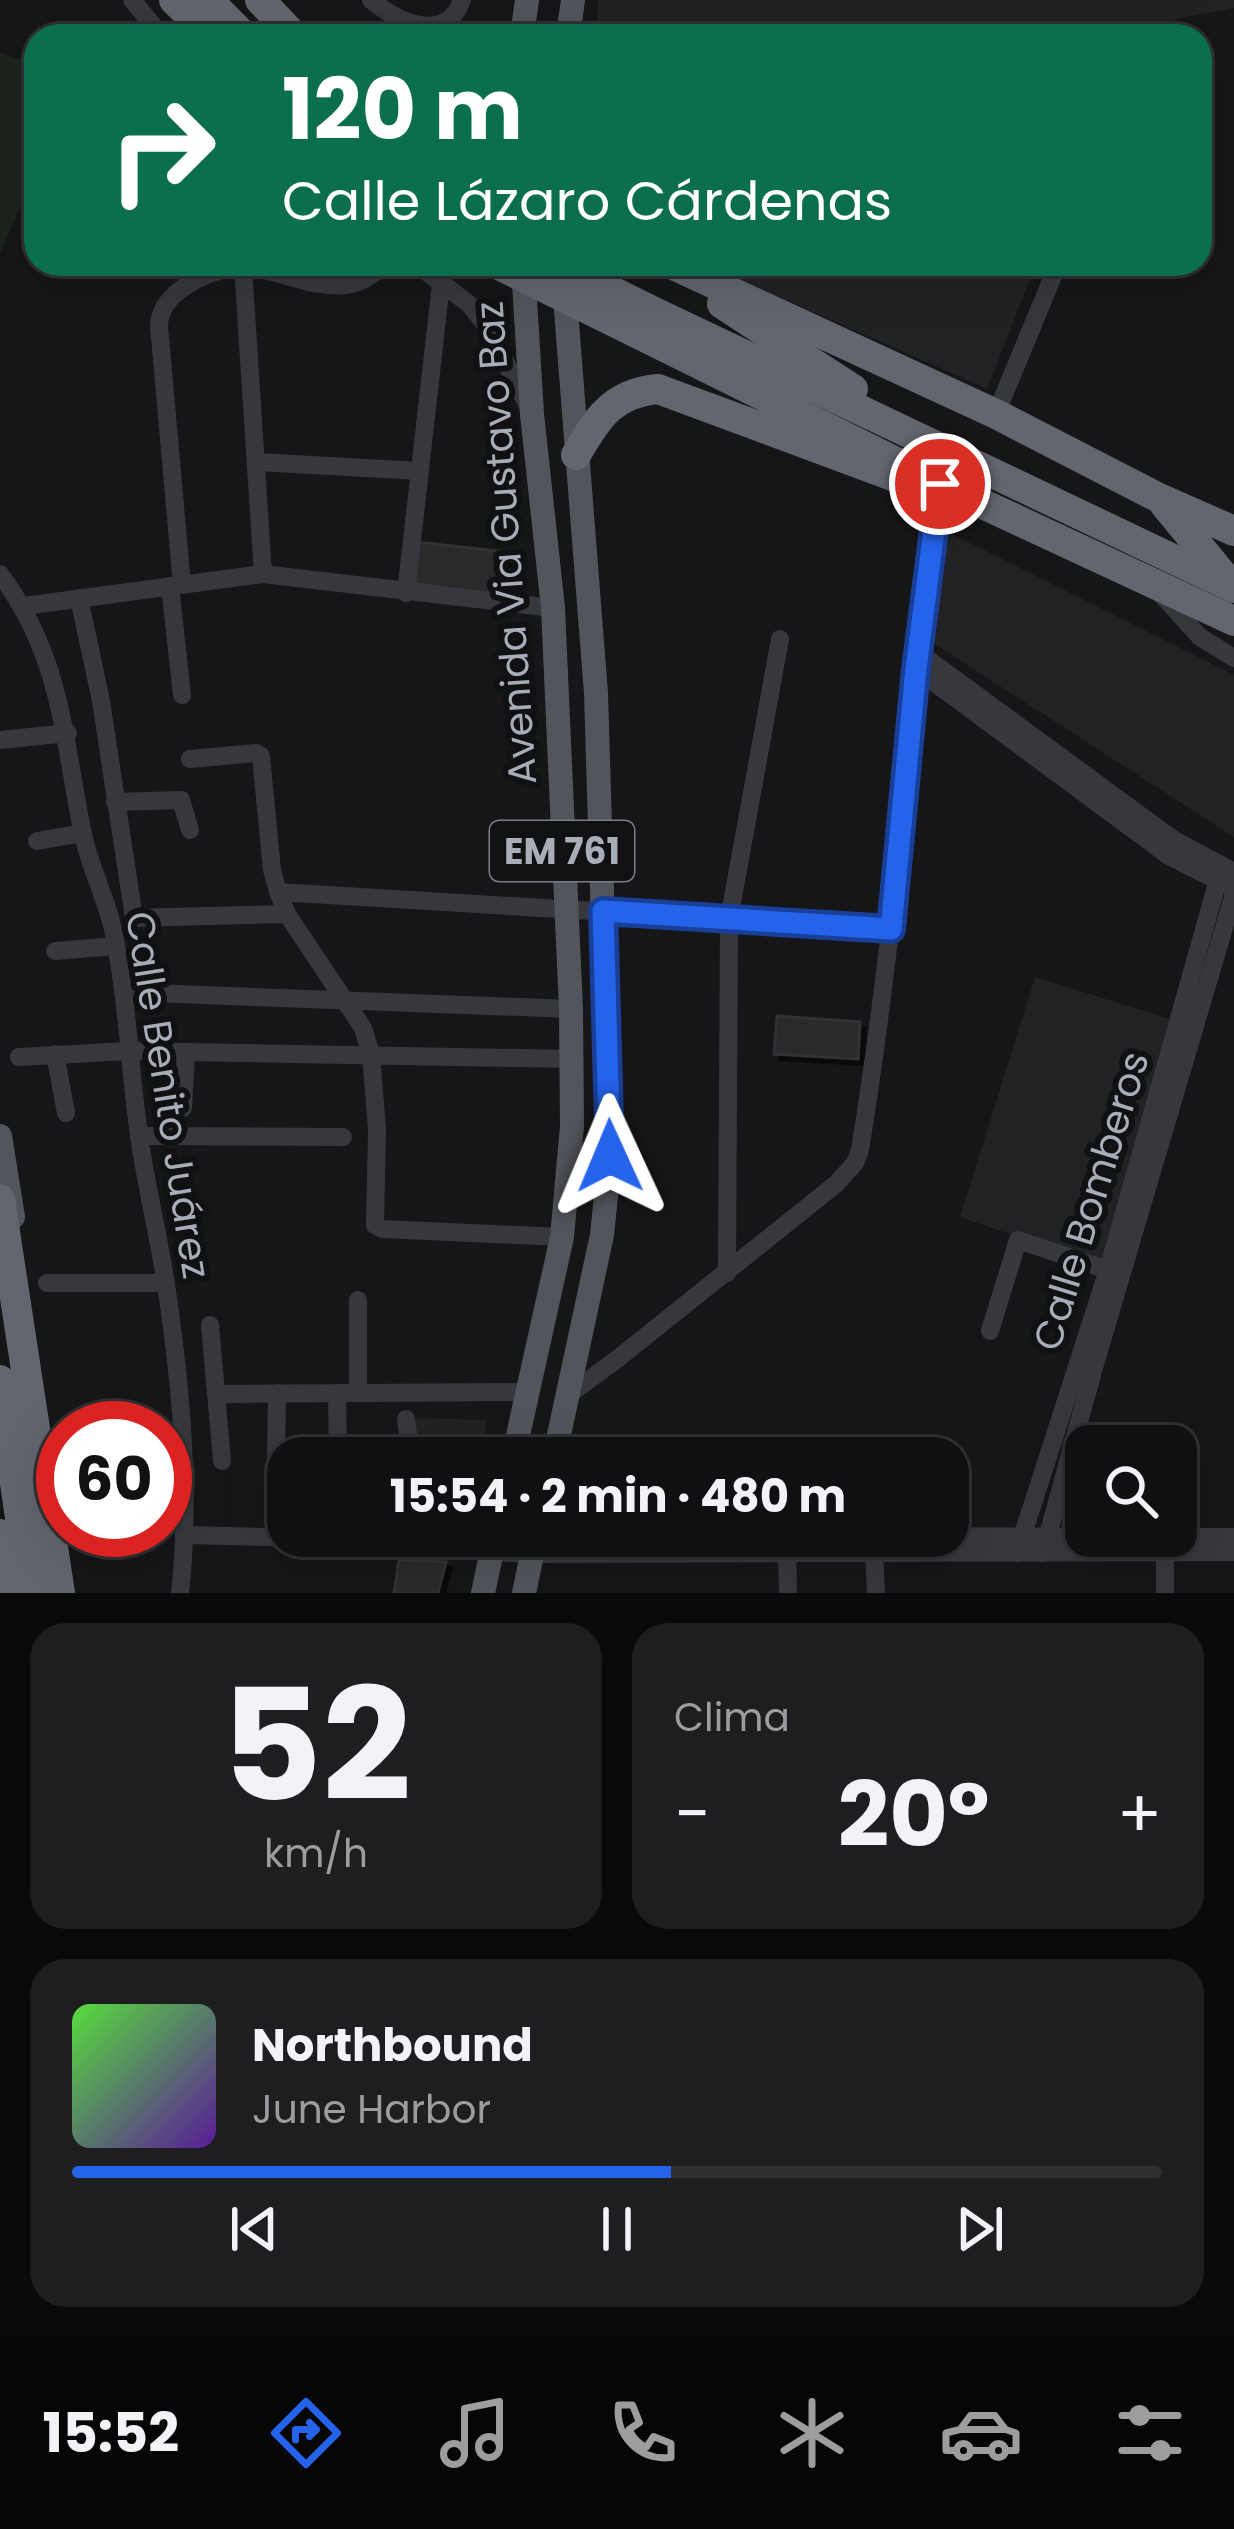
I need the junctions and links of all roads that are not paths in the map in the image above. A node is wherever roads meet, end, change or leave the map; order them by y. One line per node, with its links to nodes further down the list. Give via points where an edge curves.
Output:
1 (132, 0): 7 (street)
2 (174, 0): 8 (highway)
3 (208, 0): 9 (highway)
4 (260, 0): 10 (highway)
5 (371, 0): 6 (street, via 410,24 446,23)
6 (463, 0)
7 (152, 24)
8 (199, 24)
9 (232, 24)
10 (283, 24)
11 (210, 276): 36 (street, via 178,292 162,308 159,326)
12 (244, 276): 28 (street)
13 (283, 276): 14 (street, via 328,286)
14 (370, 276)
15 (431, 276): 23 (street)
16 (521, 276): 30 (highway, bridge)
17 (524, 276): 24 (main road, Avenida Via Gustavo Baz / EM 761)
18 (562, 276): 27 (main road, Avenida Via Gustavo Baz / EM 761)
19 (584, 276): 26 (highway, bridge)
20 (678, 276): 26 (highway)
21 (697, 276): 25 (highway)
22 (1053, 276): 25 (street)
23 (441, 284): 24 (street, via 488,328); 29 (street)
24 (532, 414): 41 (main road, Avenida Via Gustavo Baz / EM 761)
25 (996, 414): 31 (highway)
26 (948, 452): 37 (highway)
27 (576, 455): 30 (highway, via 615,401 658,389 862,468); 57 (main road, Avenida Via Gustavo Baz / EM 761)
28 (257, 462): 29 (street); 34 (street)
29 (420, 471): 38 (street)
30 (940, 484): 35 (highway); 45 (street)
31 (1159, 498): 32 (highway); 37 (highway)
32 (1234, 531)
33 (0, 574): 40 (street, Calle Benito Juárez)
34 (263, 574): 36 (street); 38 (street)
35 (1148, 580): 42 (highway); 44 (street, via 1200,637)
36 (176, 585): 39 (street); 46 (street)
37 (1234, 588)
38 (406, 592): 41 (street)
39 (79, 598): 40 (street); 50 (street)
40 (24, 606): 47 (street, Calle Benito Juárez, via 48,656)
41 (553, 608): 56 (main road, Avenida Via Gustavo Baz / EM 761)
42 (1234, 621)
43 (780, 639): 59 (street)
44 (1234, 658)
45 (917, 660): 54 (street); 60 (street)
46 (182, 695)
47 (68, 733): 48 (street); 52 (street, Calle Benito Juárez)
48 (0, 740)
49 (190, 759): 55 (street, via 260,753)
50 (115, 802): 51 (street, via 184,802); 58 (street, via 134,918)
51 (190, 830)
52 (82, 833): 53 (street); 61 (street, Calle Benito Juárez)
53 (37, 841)
54 (1228, 880): 79 (street, Calle Bomberos)
55 (278, 892): 56 (street); 58 (street)
56 (565, 909): 57 (street); 65 (main road, Avenida Via Gustavo Baz / EM 761)
57 (603, 911): 59 (street); 92 (main road, Avenida Via Gustavo Baz / EM 761, via 610,1156)
58 (287, 914): 64 (street)
59 (729, 919): 60 (street); 80 (street)
60 (891, 929): 80 (street, via 855,1163)
61 (116, 946): 62 (street); 63 (street, Calle Benito Juárez)
62 (56, 951)
63 (124, 992): 64 (street); 66 (street, Calle Benito Juárez)
64 (346, 1001): 65 (street); 69 (street)
65 (571, 1009): 71 (main road, Avenida Via Gustavo Baz / EM 761)
66 (129, 1051): 67 (street); 68 (street); 75 (street, Calle Benito Juárez)
67 (186, 1053): 69 (street); 72 (street)
68 (55, 1054): 70 (street); 73 (street)
69 (371, 1054): 71 (street); 78 (street, via 375,1225)
70 (19, 1058)
71 (572, 1059): 78 (main road, Avenida Via Gustavo Baz / EM 761)
72 (183, 1108)
73 (66, 1113)
74 (0, 1136): 120 (main road)
75 (139, 1136): 76 (street); 82 (street, Calle Benito Juárez)
76 (343, 1137)
77 (0, 1199): 120 (highway)
78 (562, 1237): 87 (main road, Avenida Via Gustavo Baz / EM 761)
79 (1115, 1272): 85 (street, via 1018,1240); 106 (street, Calle Bomberos); 107 (street, Calle Bomberos)
80 (727, 1273): 92 (street)
81 (47, 1282): 82 (street)
82 (166, 1282): 93 (street, Calle Benito Juárez)
83 (358, 1300): 89 (street)
84 (210, 1325): 90 (street)
85 (990, 1331)
86 (0, 1380): 119 (highway)
87 (528, 1392): 89 (street); 98 (main road, Avenida Via Gustavo Baz / EM 761)
88 (337, 1393): 89 (street); 91 (street); 96 (street)
89 (358, 1393)
90 (216, 1394): 91 (street); 100 (street)
91 (277, 1394): 95 (street)
92 (568, 1395): 99 (main road, Avenida Via Gustavo Baz / EM 761)
93 (176, 1401)
94 (406, 1419): 97 (street)
95 (277, 1437)
96 (338, 1437)
97 (408, 1437)
98 (518, 1437)
99 (559, 1437)
100 (222, 1461)
101 (0, 1534): 118 (highway)
102 (192, 1535): 103 (street)
103 (267, 1536)
104 (1234, 1537): 107 (street)
105 (969, 1543): 106 (street)
106 (1020, 1544): 107 (street); 109 (street)
107 (1046, 1544): 108 (street)
108 (1065, 1545)
109 (969, 1547)
110 (1197, 1552): 111 (street)
111 (1234, 1552)
112 (184, 1557): 121 (street, Calle Benito Juárez)
113 (482, 1557): 122 (main road)
114 (532, 1557): 123 (main road)
115 (788, 1557): 124 (street)
116 (874, 1557): 125 (street)
117 (1165, 1557): 126 (street)
118 (9, 1593)
119 (31, 1593)
120 (64, 1593)
121 (180, 1593)
122 (483, 1593)
123 (524, 1593)
124 (788, 1593)
125 (876, 1593)
126 (1165, 1593)

